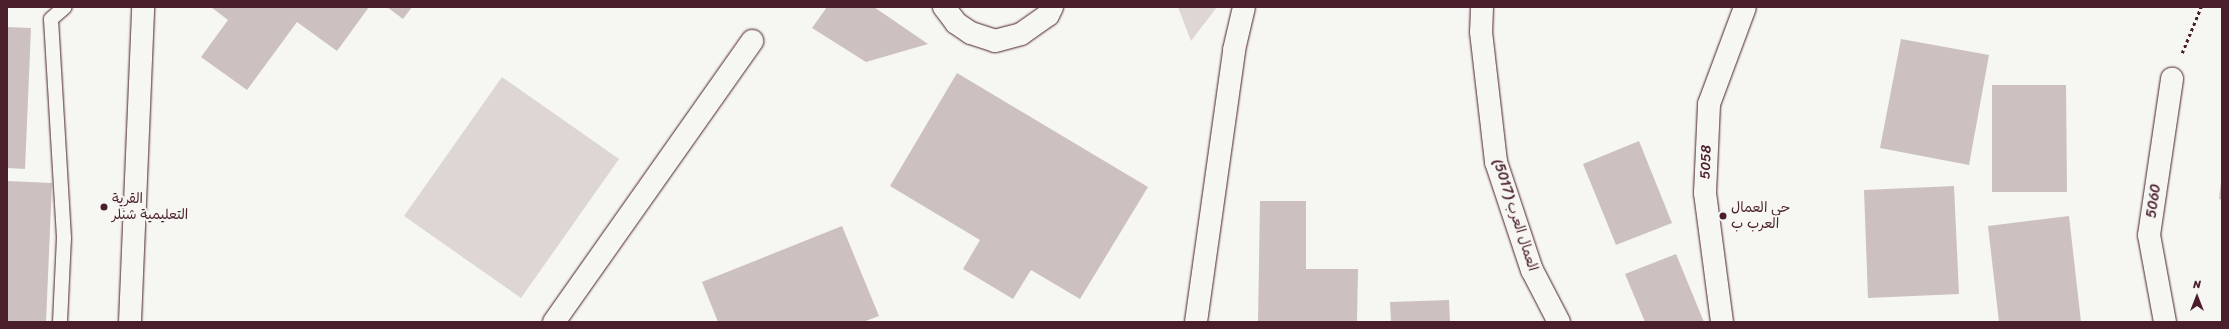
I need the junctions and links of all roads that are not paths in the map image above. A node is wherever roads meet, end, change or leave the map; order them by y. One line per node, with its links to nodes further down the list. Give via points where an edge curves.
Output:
1 (65, 7): 10 (lane, via 51,19 64,238)
2 (143, 7): 11 (street)
3 (944, 7): 4 (street, via 956,23 971,33 995,41 1021,34 1048,15)
4 (1052, 7)
5 (1244, 7): 13 (street, via 1234,50)
6 (1482, 7): 14 (street, العمال العرب (5017), via 1481,32 1496,162 1532,270)
7 (1746, 7): 15 (street, 5058, via 1709,104 1705,192)
8 (752, 41): 12 (street)
9 (2172, 79): 16 (street, 5060, via 2150,235)
10 (60, 322)
11 (130, 322)
12 (554, 322)
13 (1196, 322)
14 (1559, 322)
15 (1722, 322)
16 (2165, 322)

